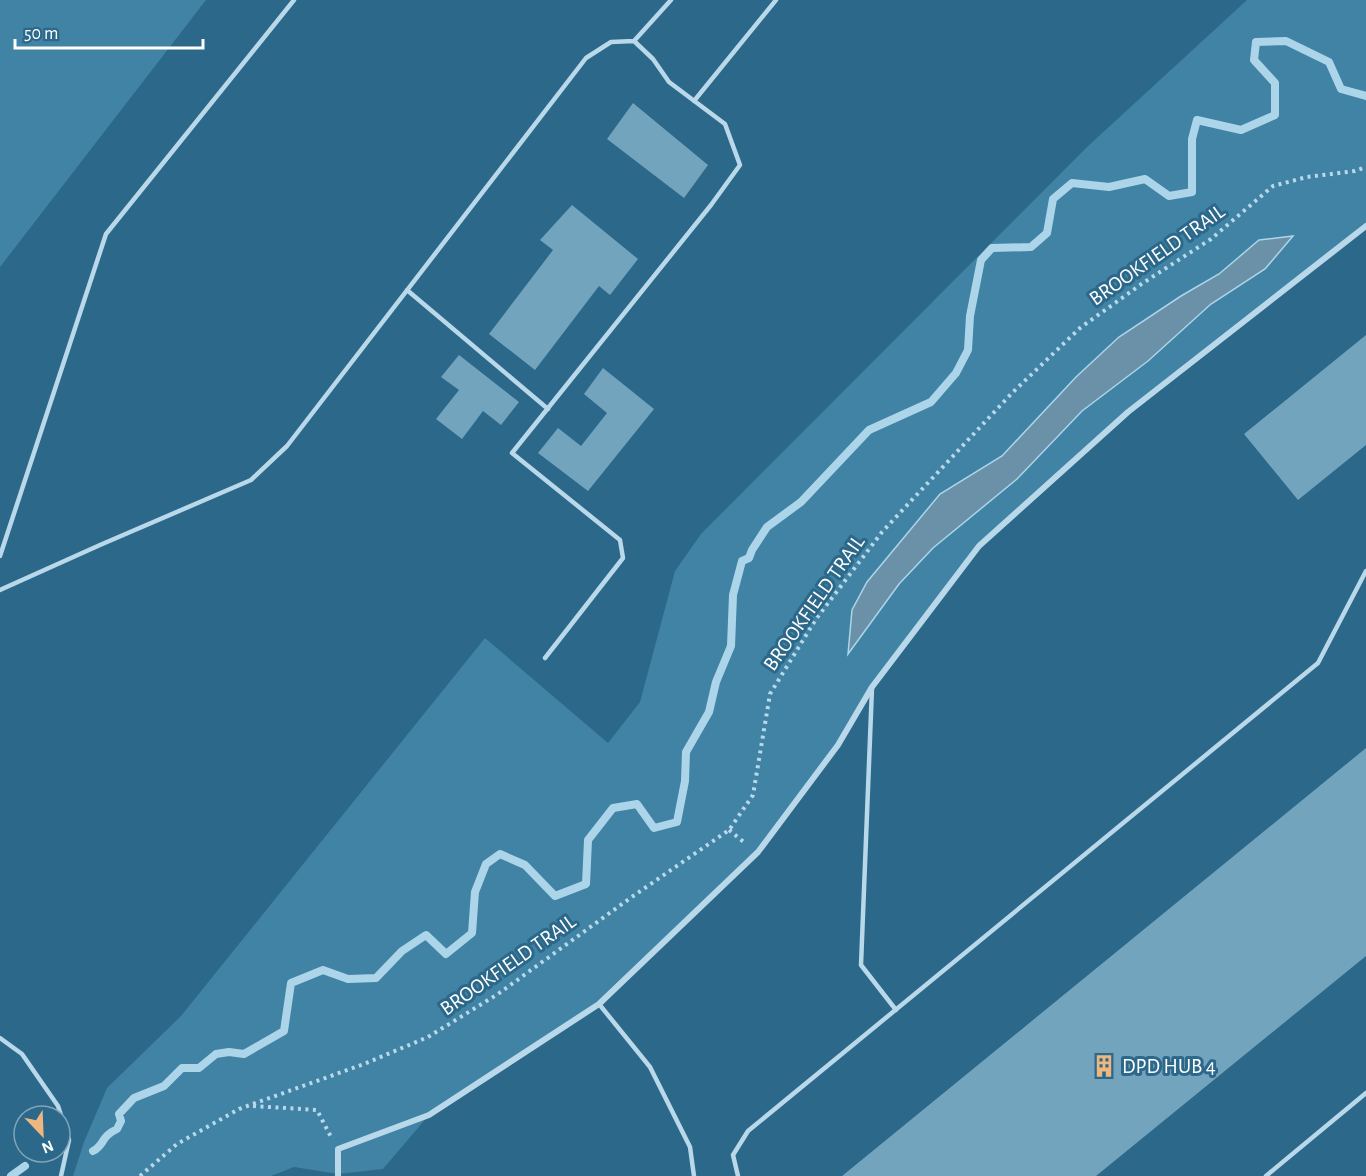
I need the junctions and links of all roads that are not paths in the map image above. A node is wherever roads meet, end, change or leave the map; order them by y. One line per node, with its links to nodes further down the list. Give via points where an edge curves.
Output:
1 (294, 0): 9 (lane, via 106,234)
2 (670, 0): 4 (lane)
3 (776, 0): 5 (lane)
4 (634, 41): 5 (lane, via 669,82); 7 (lane, via 611,42 586,58)
5 (694, 101): 8 (lane, via 724,124 740,165)
6 (1366, 226): 13 (street, via 1128,412 979,546)
7 (407, 290): 8 (lane); 11 (lane, via 287,446 251,480)
8 (548, 409): 12 (lane, via 512,453 620,540 623,558)
9 (0, 556)
10 (1366, 571): 15 (lane, via 1318,663)
11 (0, 591)
12 (545, 658)
13 (872, 687): 14 (street, via 838,745 758,852); 15 (lane, via 861,965)
14 (599, 1004): 18 (street, via 429,1114 338,1149); 21 (lane, via 650,1067 690,1147)
15 (896, 1010): 22 (lane, via 748,1131 733,1155)
16 (0, 1038): 19 (lane, via 22,1054 58,1106 69,1140)
17 (1366, 1093): 23 (lane)
18 (338, 1175): 20 (street)
19 (61, 1176)
20 (329, 1176)
21 (694, 1176)
22 (738, 1176)
23 (1266, 1176)

